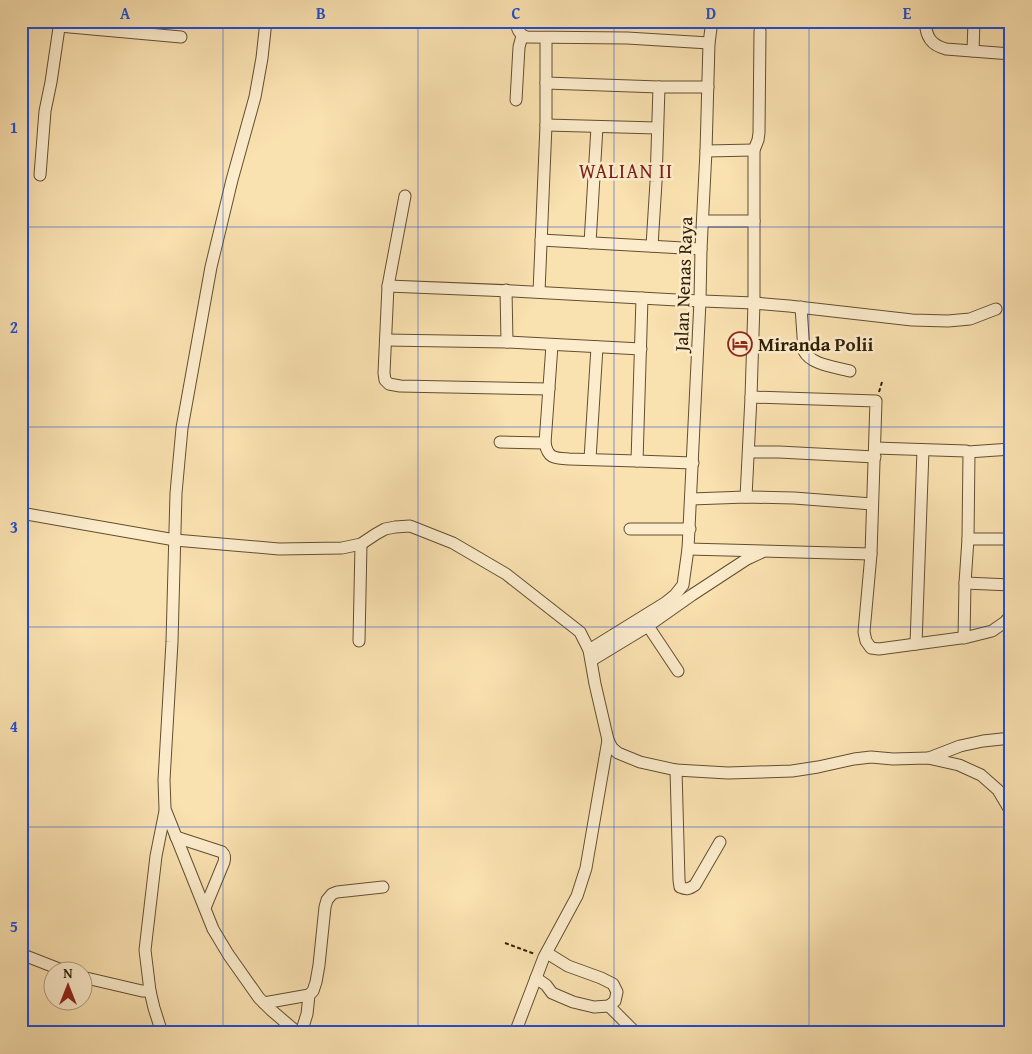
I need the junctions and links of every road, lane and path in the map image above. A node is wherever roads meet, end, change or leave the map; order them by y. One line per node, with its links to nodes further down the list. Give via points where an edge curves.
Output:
1 (266, 21): 64 (street, via 256,97 211,267 192,369 180,448)
2 (516, 21): 8 (street)
3 (712, 21): 11 (street, Jalan Nenas Raya)
4 (925, 21): 12 (street, via 931,42 938,47)
5 (974, 21): 12 (street)
6 (59, 24): 9 (street); 23 (street, via 45,111)
7 (760, 31): 21 (street, via 759,133)
8 (522, 36): 10 (street); 17 (street)
9 (181, 37)
10 (546, 38): 11 (street); 14 (street)
11 (709, 42): 16 (street, Jalan Nenas Raya)
12 (973, 51): 13 (street)
13 (1011, 54)
14 (546, 82): 15 (street); 18 (street)
15 (659, 87): 16 (street); 20 (street)
16 (708, 87): 22 (street, Jalan Nenas Raya)
17 (516, 100)
18 (546, 125): 19 (street); 27 (street)
19 (597, 127): 20 (street); 28 (street)
20 (657, 128): 29 (street)
21 (754, 150): 22 (street); 26 (street)
22 (706, 151): 25 (street, Jalan Nenas Raya)
23 (40, 175)
24 (406, 196): 31 (street)
25 (703, 221): 26 (street); 30 (street, Jalan Nenas Raya)
26 (754, 221): 36 (street)
27 (541, 240): 28 (street); 33 (street)
28 (590, 243): 29 (street)
29 (652, 246): 30 (street)
30 (701, 249): 35 (street, Jalan Nenas Raya)
31 (388, 286): 32 (street); 39 (street)
32 (506, 290): 33 (street); 40 (street)
33 (539, 292): 34 (street)
34 (642, 298): 35 (street); 43 (street)
35 (700, 301): 36 (street); 56 (street, Jalan Nenas Raya)
36 (754, 303): 37 (street); 46 (street)
37 (801, 307): 38 (street, via 948,321 970,319); 44 (street, via 805,354 820,363)
38 (996, 309)
39 (386, 340): 40 (street); 45 (street, via 384,373 389,384)
40 (507, 342): 41 (street)
41 (552, 345): 42 (street); 45 (street)
42 (597, 347): 43 (street); 54 (street)
43 (641, 349): 55 (street)
44 (850, 370)
45 (549, 389): 48 (street)
46 (751, 397): 51 (street); 53 (street, via 876,401)
47 (500, 442): 48 (street)
48 (545, 443): 54 (street, via 547,452 559,459)
49 (1011, 449): 52 (street)
50 (923, 450): 52 (street); 53 (street); 78 (street)
51 (749, 452): 53 (street); 57 (street)
52 (968, 452): 65 (street)
53 (875, 453): 59 (street)
54 (590, 459): 55 (street)
55 (637, 460): 56 (street)
56 (693, 464): 58 (street, Jalan Nenas Raya)
57 (746, 497): 58 (street); 59 (street)
58 (691, 499): 62 (street, Jalan Nenas Raya)
59 (872, 504): 69 (street)
60 (21, 513): 64 (street)
61 (630, 529): 62 (street)
62 (690, 529): 67 (street, Jalan Nenas Raya)
63 (1011, 539): 65 (street)
64 (175, 540): 66 (street, via 279,549 334,549); 85 (street)
65 (968, 540): 70 (street)
66 (361, 544): 77 (street); 79 (street, via 385,529 410,526 453,543 506,574 580,632)
67 (688, 549): 68 (street); 71 (street, Jalan Nenas Raya)
68 (762, 552): 69 (street); 73 (street)
69 (871, 554): 78 (street, via 864,632 866,641 875,649)
70 (965, 583): 72 (street); 76 (street)
71 (683, 585): 73 (street); 79 (street, via 675,595)
72 (1011, 585)
73 (692, 595): 75 (street)
74 (1011, 614): 76 (street, via 992,631)
75 (648, 626): 79 (street); 80 (street)
76 (964, 638): 78 (street)
77 (359, 641)
78 (916, 644)
79 (590, 655): 82 (street)
80 (678, 671)
81 (1011, 738): 83 (street, via 960,746)
82 (608, 740): 84 (street, via 618,753); 93 (street, via 583,882)
83 (928, 758): 84 (street, via 862,758 818,767 728,774); 86 (street, via 959,765 981,775 998,790)
84 (676, 770): 88 (street, via 680,886 689,889 695,885)
85 (165, 809): 87 (street); 97 (street, via 145,950)
86 (1011, 812)
87 (176, 837): 90 (street); 90 (street, via 224,854 224,862)
88 (720, 842)
89 (383, 887): 98 (street, via 337,892 327,900 316,982)
90 (205, 908): 99 (street, via 212,929)
91 (505, 944): 93 (path)
92 (21, 954): 94 (street)
93 (546, 955): 95 (street); 100 (street, via 613,984 617,992 615,1001)
94 (42, 962)
95 (536, 978): 100 (street, via 552,993 573,1002 594,1007); 103 (street)
96 (92, 979): 97 (street)
97 (150, 991): 101 (street)
98 (309, 995): 99 (street); 102 (street, via 307,1014)
99 (264, 1003): 102 (street)
100 (609, 1006): 104 (street)
101 (162, 1033)
102 (299, 1033)
103 (515, 1033)
104 (632, 1033)

